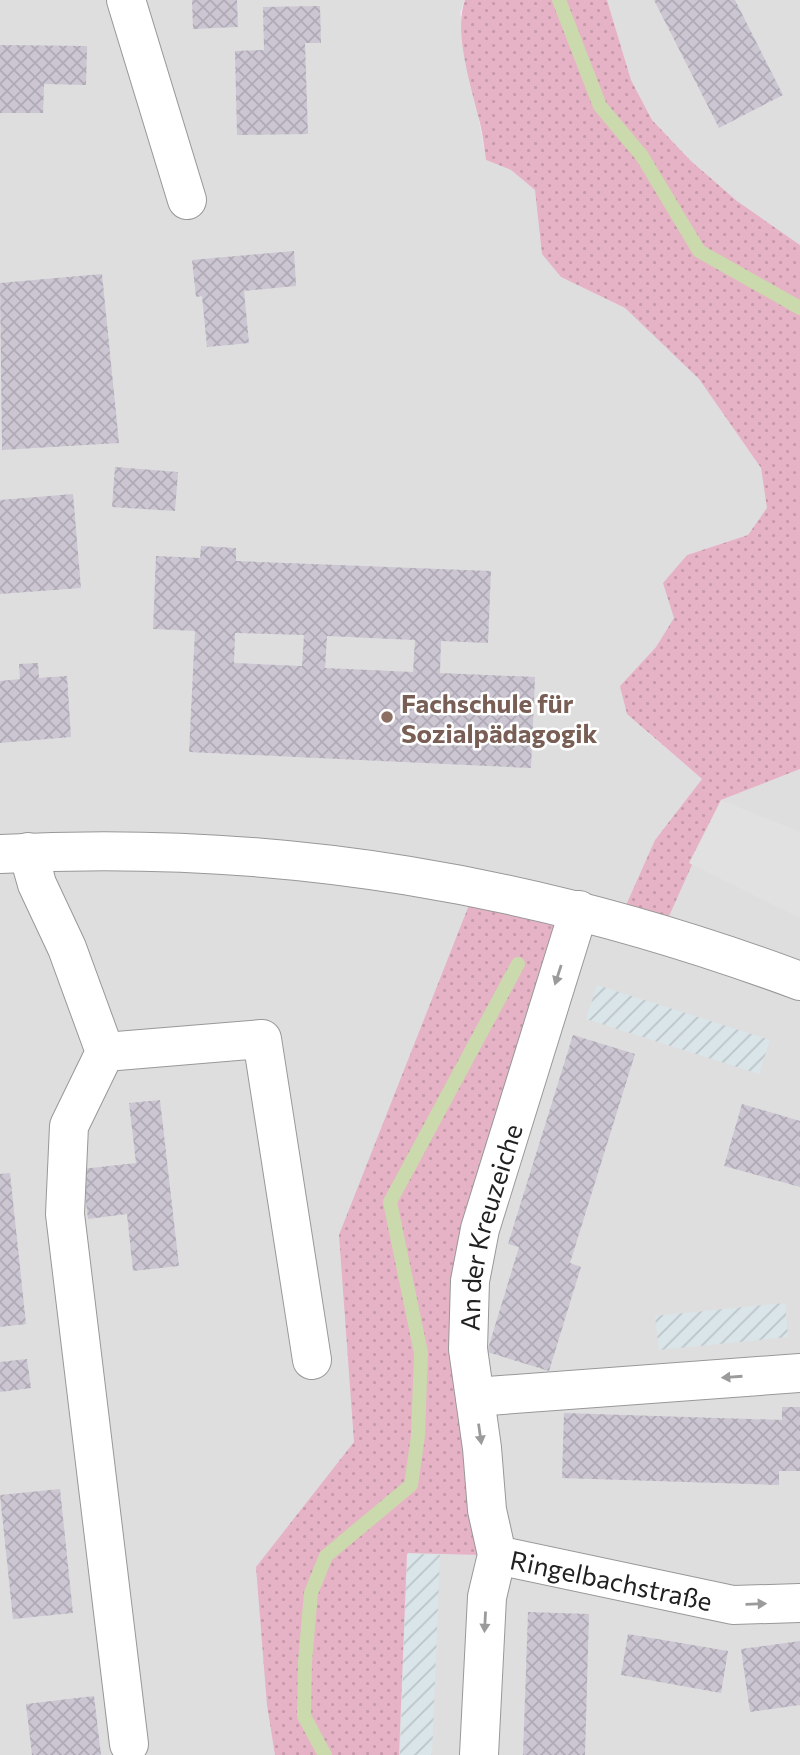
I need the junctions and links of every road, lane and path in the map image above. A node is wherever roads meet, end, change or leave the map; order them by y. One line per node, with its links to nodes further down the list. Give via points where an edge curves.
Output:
1 (126, 0): 2 (street)
2 (187, 200)
3 (14, 853): 4 (street, via 148,851 314,862 435,878); 6 (street, via 37,884 67,948)
4 (579, 910): 5 (street); 9 (street, An der Kreuzeiche, one-way to 9, via 481,1229 470,1281 468,1349)
5 (800, 981)
6 (105, 1052): 7 (street, via 262,1039); 12 (street, via 69,1126 65,1214)
7 (312, 1360)
8 (800, 1373): 9 (street, one-way to 9)
9 (474, 1397): 10 (street, An der Kreuzeiche, one-way to 10, via 487,1510)
10 (498, 1555): 11 (street, Ringelbachstraße, one-way to 11, via 733,1605); 13 (street, Ringelbachstraße, one-way to 13, via 486,1597)
11 (800, 1603)
12 (129, 1744)
13 (479, 1755)

